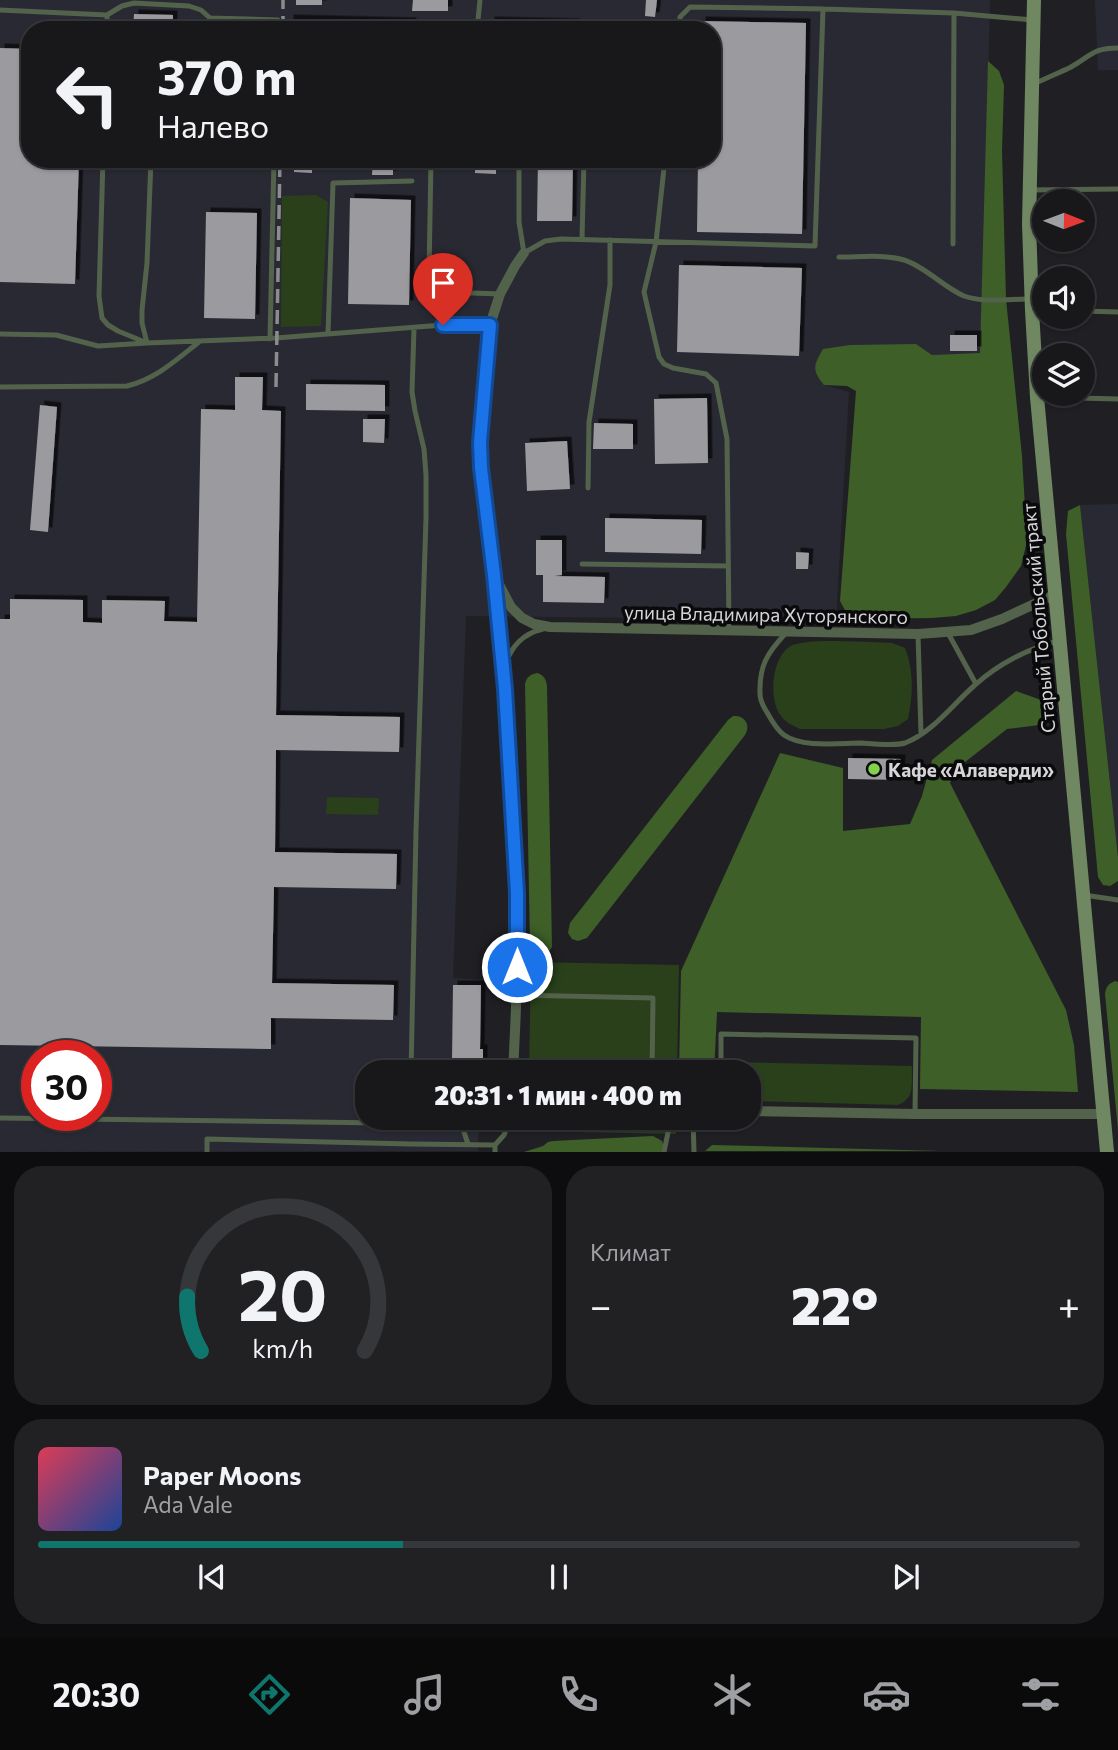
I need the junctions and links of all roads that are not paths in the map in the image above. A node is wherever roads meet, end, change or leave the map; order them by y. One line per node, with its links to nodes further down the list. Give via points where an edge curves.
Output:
1 (480, 0): 13 (lane)
2 (1034, 0): 9 (street)
3 (1042, 0): 16 (street)
4 (823, 9): 6 (lane); 14 (lane, via 690,7); 30 (lane, via 815,246)
5 (0, 10): 7 (lane)
6 (954, 13): 9 (lane); 31 (lane)
7 (107, 15): 8 (lane, via 134,3 189,6); 10 (lane)
8 (210, 18): 11 (lane); 12 (lane)
9 (1033, 20): 17 (street)
10 (107, 21)
11 (210, 21)
12 (278, 21)
13 (478, 21)
14 (680, 21)
15 (1118, 48): 16 (lane, via 1090,53)
16 (1034, 84): 17 (street)
17 (1030, 122): 27 (street, Старый Тобольский тракт)
18 (103, 168): 45 (lane, via 102,318 118,331)
19 (151, 168): 45 (lane, via 142,310)
20 (274, 168): 43 (lane)
21 (430, 168): 35 (lane, via 431,283 443,292)
22 (519, 168): 32 (lane)
23 (584, 168): 28 (lane)
24 (664, 168): 30 (lane)
25 (412, 181): 42 (lane, via 333,183)
26 (1118, 189): 27 (lane)
27 (1029, 190): 34 (street, Старый Тобольский тракт)
28 (582, 239): 29 (lane); 32 (lane, via 545,241)
29 (610, 240): 30 (lane); 50 (lane, via 610,285 591,399)
30 (656, 242): 52 (lane, via 644,292 659,357 664,364 706,374 716,383 727,439)
31 (953, 244)
32 (524, 253): 35 (street, улица Владимира Хуторянского)
33 (839, 257): 36 (lane, via 904,260 971,298)
34 (1034, 266)
35 (500, 294): 39 (street, улица Владимира Хуторянского)
36 (1032, 306)
37 (1095, 311): 38 (lane)
38 (1118, 312)
39 (490, 325): 40 (lane); 53 (street, улица Владимира Хуторянского, via 480,442)
40 (414, 328): 42 (lane); 67 (lane, via 412,392 424,449 426,518)
41 (0, 334): 45 (lane, via 56,335 98,346)
42 (328, 334): 43 (lane)
43 (270, 339): 44 (lane)
44 (199, 342): 45 (lane); 46 (lane, via 153,377 127,386)
45 (147, 343)
46 (0, 387)
47 (1095, 398): 48 (lane)
48 (1118, 399)
49 (1038, 406): 54 (street, Старый Тобольский тракт)
50 (588, 488)
51 (582, 564): 52 (lane)
52 (729, 566): 56 (lane)
53 (494, 575): 55 (street, улица Владимира Хуторянского, via 510,607 534,624); 61 (street, улица Владимира Хуторянского)
54 (1056, 594): 58 (street, улица Владимира Хуторянского, via 988,624); 60 (street, Старый Тобольский тракт)
55 (550, 627): 56 (street, улица Владимира Хуторянского); 61 (lane, via 517,642)
56 (729, 630): 57 (street, улица Владимира Хуторянского)
57 (788, 631): 59 (street, улица Владимира Хуторянского); 63 (lane, via 770,651 761,671 760,698 782,734 797,742 902,744)
58 (948, 633): 59 (street, улица Владимира Хуторянского); 62 (lane)
59 (918, 634): 63 (lane)
60 (1060, 641): 62 (lane, via 1039,646); 64 (street, Старый Тобольский тракт)
61 (503, 670): 66 (street, улица Владимира Хуторянского, via 517,893)
62 (976, 684): 63 (lane)
63 (921, 734)
64 (1084, 895): 65 (lane); 73 (street, Старый Тобольский тракт)
65 (1118, 900)
66 (516, 995): 68 (street, улица Владимира Хуторянского); 69 (lane, via 653,998)
67 (411, 1060)
68 (514, 1060)
69 (652, 1060)
70 (721, 1060): 72 (lane, via 722,1034 916,1038)
71 (761, 1111): 72 (street)
72 (915, 1114): 73 (street)
73 (1104, 1114): 86 (street, Старый Тобольский тракт)
74 (0, 1118): 75 (lane)
75 (355, 1120)
76 (463, 1130): 80 (lane)
77 (506, 1130): 82 (lane)
78 (669, 1130): 84 (lane)
79 (693, 1130): 85 (lane)
80 (468, 1144): 81 (lane); 82 (lane)
81 (411, 1148): 83 (lane, via 207,1139)
82 (495, 1148)
83 (207, 1152)
84 (664, 1152)
85 (694, 1152)
86 (1107, 1152)

